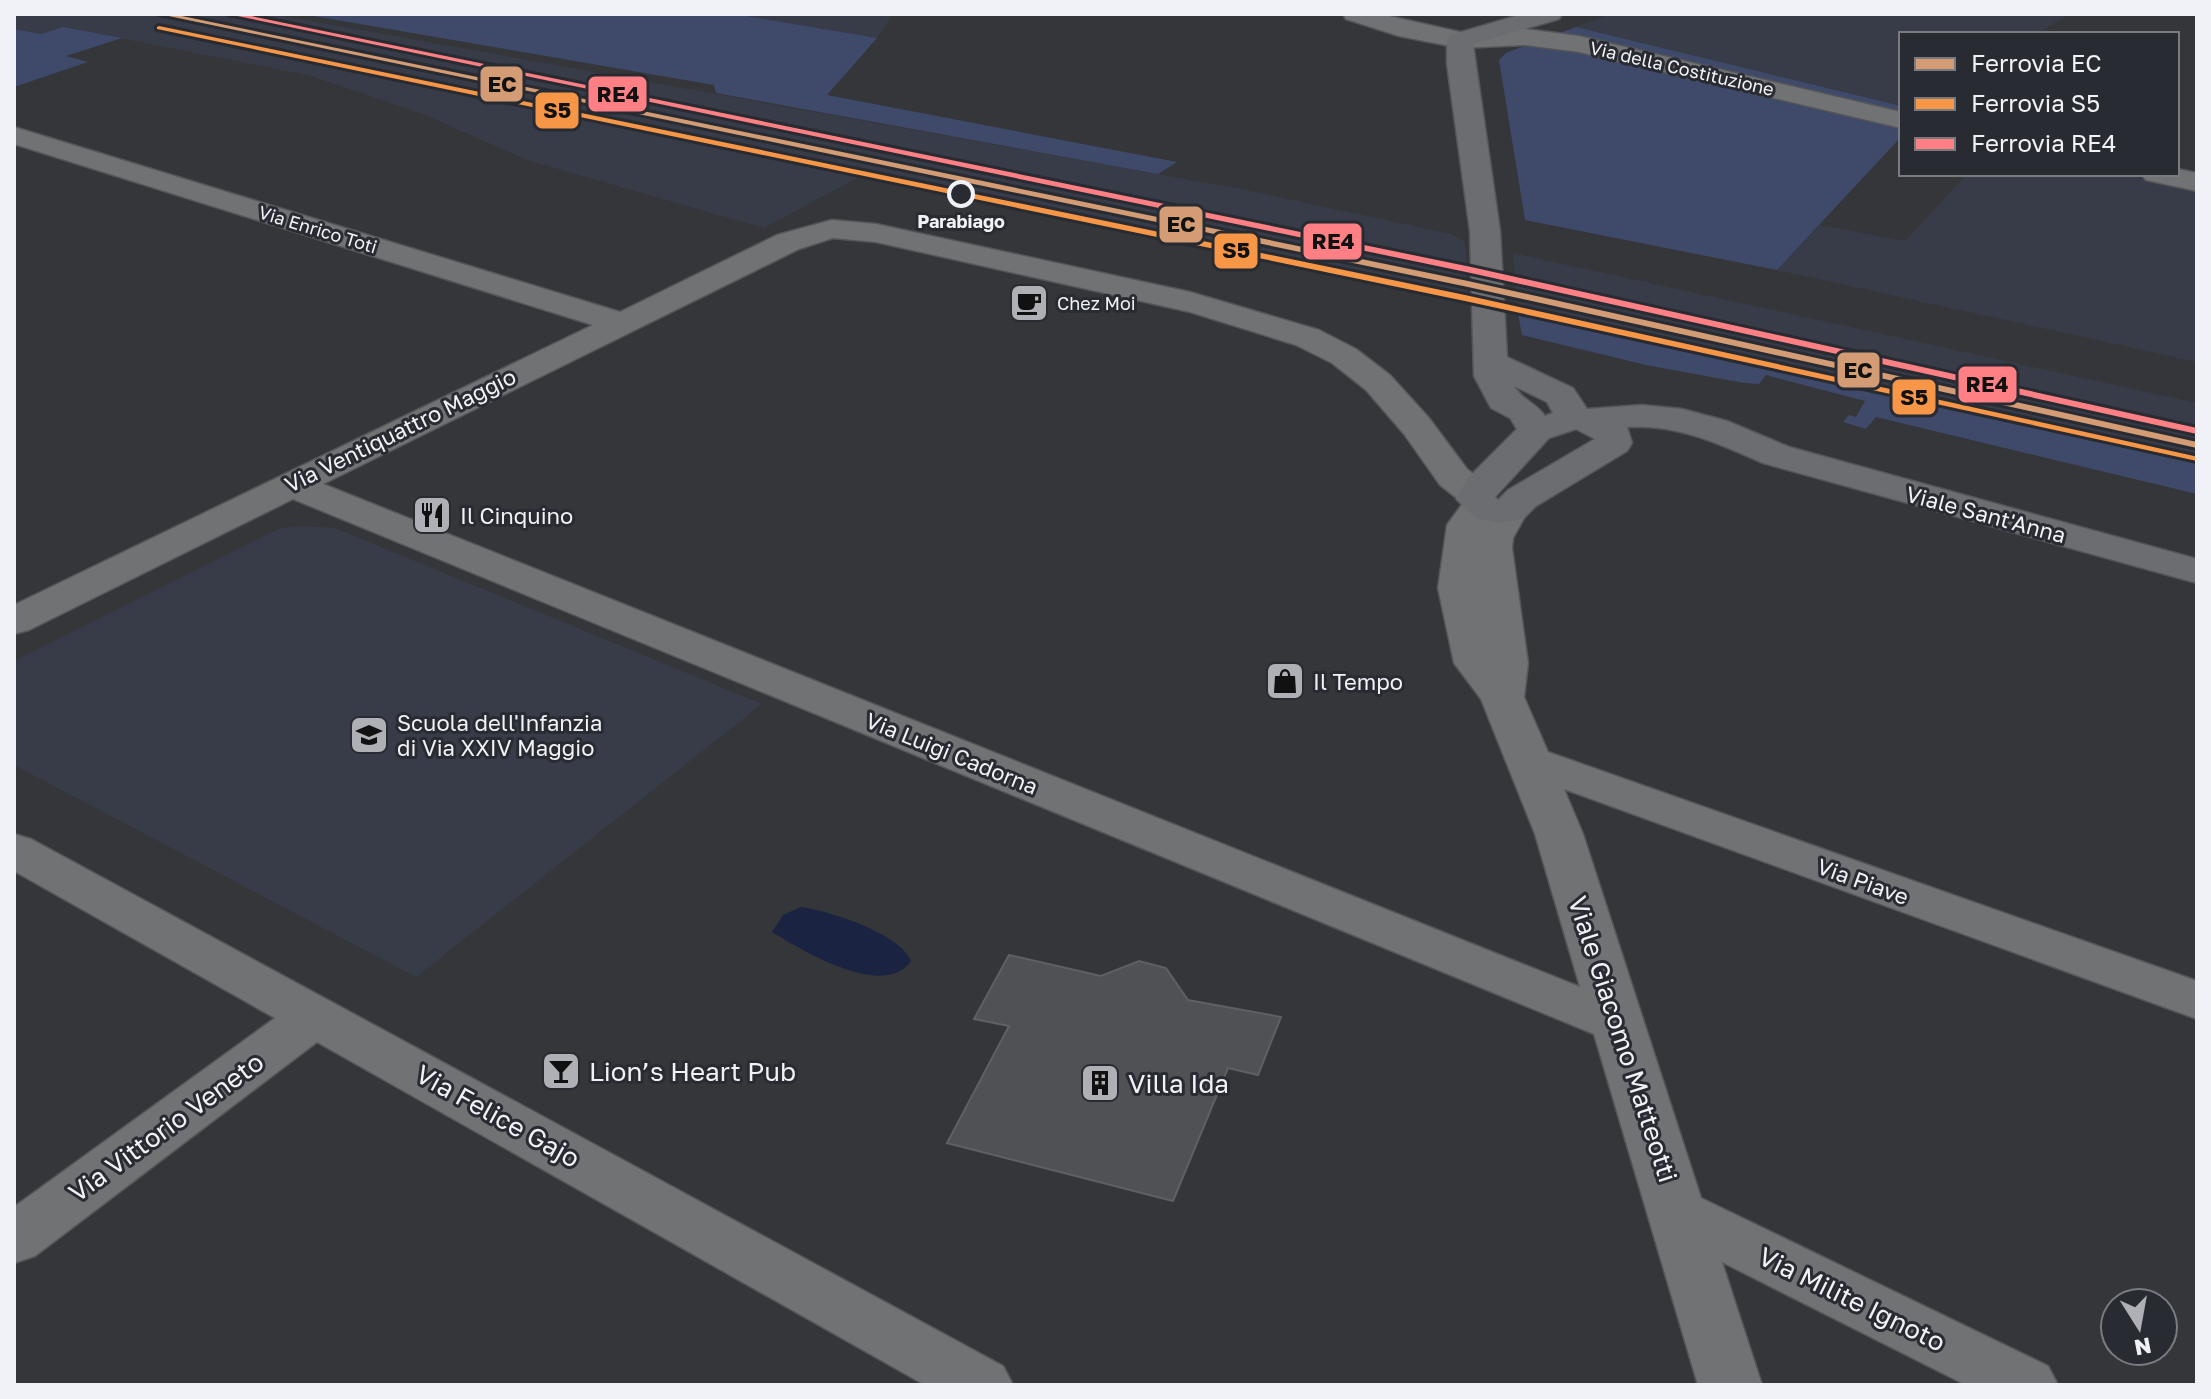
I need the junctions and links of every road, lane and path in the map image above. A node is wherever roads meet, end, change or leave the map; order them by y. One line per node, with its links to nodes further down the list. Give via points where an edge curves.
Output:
1 (1355, 14): 3 (street, Via della Costituzione)
2 (1550, 14): 3 (street)
3 (1460, 40): 4 (street, Via della Costituzione, via 1525,37 1579,44); 7 (street, via 1485,231)
4 (1899, 120)
5 (14, 135): 6 (street, Via Enrico Toti)
6 (622, 323): 10 (street, Via Ventiquattro Maggio); 11 (street, Via Ventiquattro Maggio, via 788,242 832,229 1105,282 1260,320 1346,357 1380,385 1457,484)
7 (1492, 363): 8 (street, via 1561,395); 9 (street, via 1491,376 1504,400 1524,411)
8 (1593, 427): 9 (street, Viale Giacomo Matteotti); 11 (street, Viale Giacomo Matteotti, via 1522,498); 12 (street, Viale Sant'Anna, via 1776,455)
9 (1536, 430): 11 (street, Viale Giacomo Matteotti)
10 (289, 484): 13 (street, Via Ventiquattro Maggio); 18 (street, Via Luigi Cadorna)
11 (1488, 504): 14 (street, Viale Giacomo Matteotti, via 1507,663 1502,697)
12 (2197, 571)
13 (14, 621)
14 (1529, 761): 16 (street, Via Piave); 18 (street, Viale Giacomo Matteotti, via 1559,834)
15 (14, 850): 17 (street, Via Felice Gajo)
16 (2197, 1001)
17 (317, 1015): 20 (street, Via Vittorio Veneto); 21 (street, Via Felice Gajo)
18 (1616, 1022): 19 (street, Viale Giacomo Matteotti)
19 (1678, 1213): 22 (street, Viale Giacomo Matteotti); 23 (street, Via Milite Ignoto)
20 (14, 1239)
21 (981, 1385)
22 (1730, 1385)
23 (2026, 1385)

